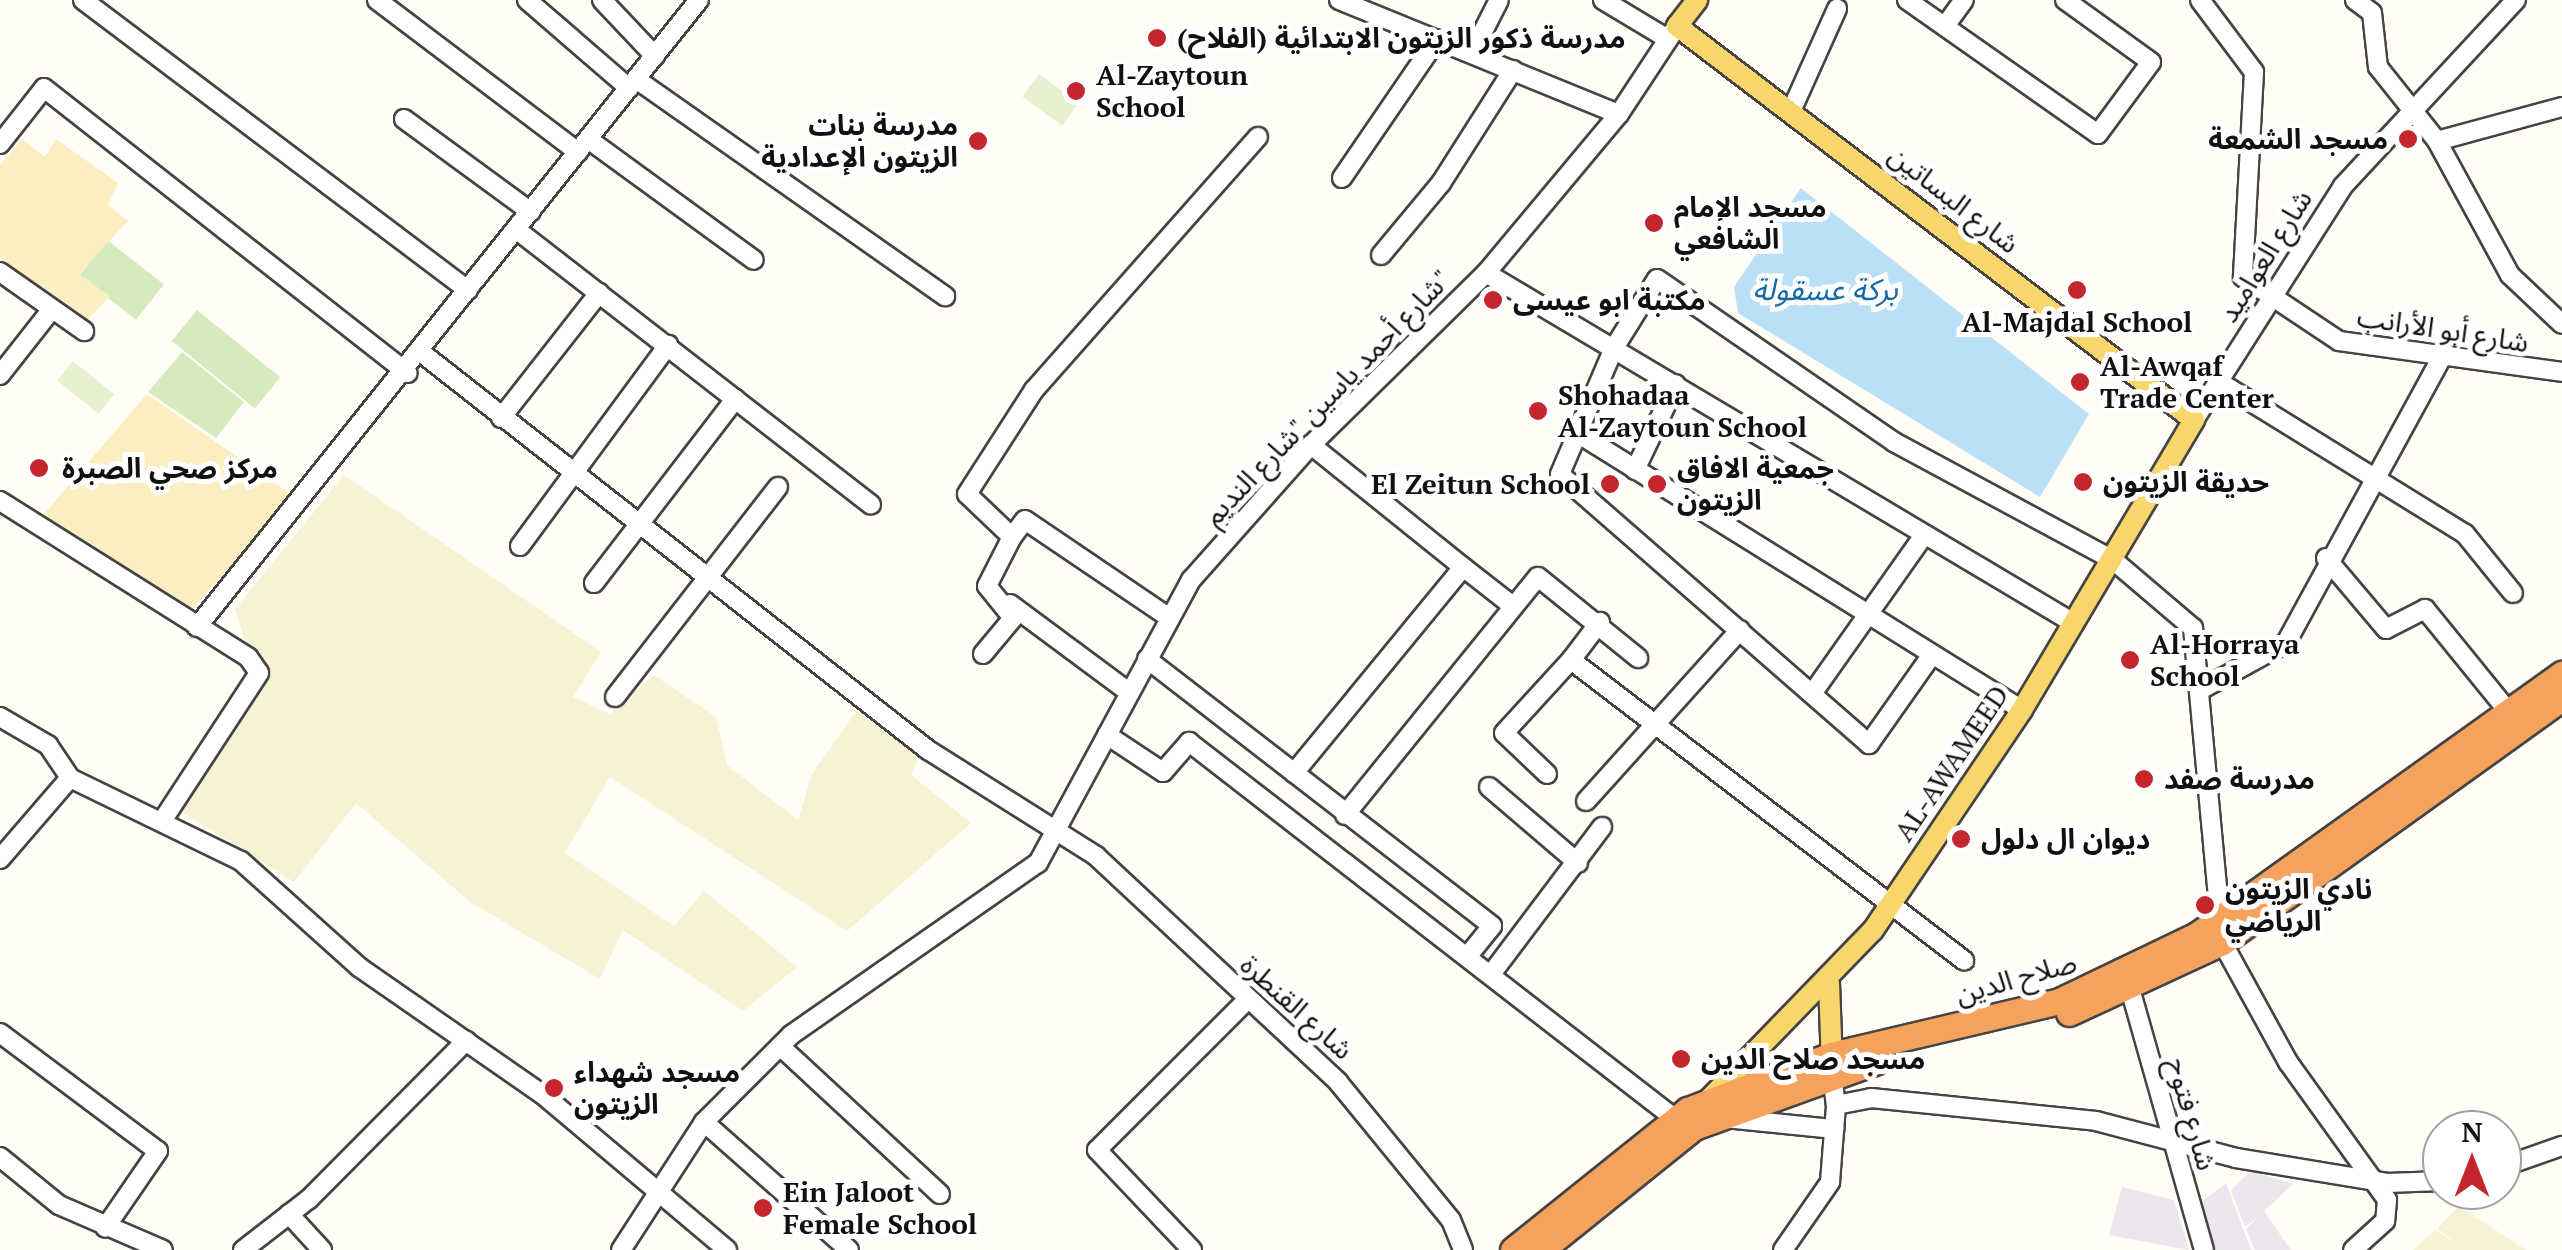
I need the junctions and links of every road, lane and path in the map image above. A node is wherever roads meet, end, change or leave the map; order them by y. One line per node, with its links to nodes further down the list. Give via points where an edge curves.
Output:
1 (83, 0): 42 (street)
2 (378, 0): 34 (street)
3 (528, 0): 25 (street)
4 (602, 0): 23 (street)
5 (699, 0): 23 (street)
6 (1338, 0): 21 (street)
7 (1498, 0): 22 (street)
8 (1603, 0): 20 (street)
9 (1687, 0): 20 (main road)
10 (1697, 0): 20 (main road)
11 (1907, 0): 19 (street)
12 (1964, 0): 19 (street)
13 (2065, 0): 19 (street, via 2151,62 2098,134)
14 (2200, 0): 45 (street, via 2254,72 2244,277)
15 (2355, 0): 18 (street)
16 (2516, 0): 26 (street, شارع العواميد)
17 (1835, 3): 27 (street)
18 (2376, 7): 26 (street, via 2378,66)
19 (1945, 26)
20 (1672, 33): 27 (main road, شارع البساتين); 29 (street, شارع أحمد ياسين "شارع النديم")
21 (1437, 39): 22 (street); 35 (street)
22 (1472, 53): 24 (street)
23 (654, 56): 25 (street)
24 (1513, 70): 29 (street); 38 (street, via 1441,183)
25 (632, 84): 34 (street); 44 (street)
26 (2410, 107): 32 (street); 45 (street, شارع العواميد, via 2343,186)
27 (1792, 108): 60 (main road, شارع البساتين)
28 (2562, 108): 32 (street)
29 (1619, 114): 41 (street, شارع أحمد ياسين "شارع النديم")
30 (404, 119): 36 (street)
31 (1258, 137): 71 (street, via 1034,390 967,494)
32 (2437, 140): 47 (street, via 2510,275)
33 (0, 144): 54 (street, via 44,88)
34 (583, 145): 36 (street); 39 (street)
35 (1342, 178)
36 (531, 212): 37 (street)
37 (517, 230): 42 (street); 43 (street)
38 (1380, 255)
39 (754, 260)
40 (0, 272): 46 (street)
41 (1486, 273): 50 (street); 62 (street, شارع أحمد ياسين "شارع النديم")
42 (468, 290): 51 (street)
43 (599, 293): 49 (street); 59 (street)
44 (945, 296)
45 (2267, 301): 52 (street, شارع أبو الأرانب, via 2339,341); 56 (street, شارع العواميد)
46 (52, 309): 48 (street); 55 (street)
47 (2562, 324)
48 (84, 331)
49 (668, 345): 58 (street); 64 (street)
50 (1614, 348): 57 (street); 61 (street); 74 (street, via 1657,279 1894,442)
51 (423, 354): 54 (street); 59 (street, شارع القنطرة)
52 (2440, 360): 53 (street, شارع أبو الأرانب); 65 (street)
53 (2562, 372)
54 (408, 373): 85 (street)
55 (0, 374)
56 (2219, 382): 60 (street, شارع العواميد); 65 (street)
57 (1676, 384): 63 (street); 70 (street)
58 (736, 399): 68 (street); 69 (street)
59 (501, 418): 64 (street, شارع القنطرة)
60 (2194, 420): 74 (main road, AL-AWAMEED)
61 (1579, 434): 63 (street); 86 (street, via 1560,474)
62 (1311, 444): 75 (street); 81 (street, شارع أحمد ياسين "شارع النديم", via 1191,580)
63 (1635, 470): 82 (street)
64 (572, 475): 69 (street, شارع القنطرة); 72 (street)
65 (2381, 479): 73 (street); 78 (street, via 2466,534)
66 (778, 487): 76 (street)
67 (0, 502): 85 (street)
68 (871, 505)
69 (638, 523): 76 (street, شارع القنطرة); 77 (street)
70 (1924, 535): 82 (street); 84 (street)
71 (1012, 537): 79 (street, via 987,586); 81 (street, via 1025,520)
72 (520, 546)
73 (2326, 558): 93 (street, via 2286,643); 99 (street, via 2386,629 2425,609)
74 (2112, 560): 84 (main road, AL-AWAMEED); 93 (street, via 2193,628)
75 (1463, 567): 80 (street); 103 (street)
76 (704, 574): 96 (street); 111 (street, شارع القنطرة, via 928,750)
77 (594, 583)
78 (2513, 593)
79 (1007, 602): 87 (street, via 1013,618); 95 (street)
80 (1512, 606): 83 (street, via 1548,576); 108 (street)
81 (1170, 618): 90 (street, شارع أحمد ياسين "شارع النديم")
82 (1865, 618): 88 (street); 94 (street)
83 (1600, 622): 89 (street); 91 (street)
84 (2072, 622): 98 (main road, AL-AWAMEED)
85 (197, 627): 109 (street, via 259,673)
86 (1740, 630): 94 (street); 101 (street)
87 (982, 654)
88 (1931, 656): 94 (street, via 1869,744 1818,708); 98 (street)
89 (1638, 658)
90 (1147, 659): 95 (street, شارع أحمد ياسين "شارع النديم"); 103 (street)
91 (1571, 660): 101 (street); 104 (street, via 1504,733)
92 (2562, 674): 99 (highway, صلاح الدين)
93 (2200, 690): 115 (street)
94 (1814, 691)
95 (1130, 693): 102 (street, شارع أحمد ياسين "شارع النديم")
96 (615, 697)
97 (2562, 698): 115 (highway, صلاح الدين)
98 (2022, 710): 114 (main road, AL-AWAMEED)
99 (2511, 715): 115 (highway, صلاح الدين)
100 (0, 717): 105 (street, via 48,744)
101 (1650, 727): 107 (street); 114 (street)
102 (1106, 736): 111 (street, شارع أحمد ياسين "شارع النديم"); 116 (street, via 1163,772 1189,742 1402,915)
103 (1294, 773): 108 (street)
104 (1547, 774)
105 (70, 778): 109 (street); 112 (street)
106 (1488, 786): 113 (street)
107 (1586, 801)
108 (1345, 815): 116 (street, via 1492,926)
109 (162, 821): 123 (street, via 242,860 360,966)
110 (1602, 827): 113 (street)
111 (1064, 830): 121 (street, شارع القنطرة); 124 (street, شارع أحمد ياسين "شارع النديم", via 1012,888 834,1001)
112 (0, 859)
113 (1578, 863): 118 (street)
114 (1890, 903): 117 (street); 119 (main road, AL-AWAMEED)
115 (2220, 932): 120 (highway, صلاح الدين); 125 (highway, صلاح الدين, via 2059,1001); 135 (street)
116 (1468, 954): 118 (street)
117 (1964, 961)
118 (1492, 972): 128 (street)
119 (1830, 983): 125 (main road); 127 (main road, AL-AWAMEED)
120 (2131, 992): 125 (highway, صلاح الدين); 131 (street, شارع فتوح)
121 (1246, 1000): 147 (street, via 1097,1150); 148 (street, شارع القنطرة, via 1338,1082 1450,1220)
122 (0, 1034): 140 (street, via 158,1151)
123 (466, 1041): 138 (street); 139 (street)
124 (780, 1046): 129 (street, شارع أحمد ياسين "شارع النديم"); 137 (street)
125 (1831, 1065): 126 (street); 127 (highway, صلاح الدين)
126 (1836, 1106): 130 (street); 131 (street, via 1870,1098 2013,1111 2096,1121)
127 (1711, 1109): 128 (highway, صلاح الدين); 130 (street); 150 (highway, صلاح الدين)
128 (1674, 1118): 149 (highway, صلاح الدين)
129 (704, 1122): 138 (street, شارع أحمد ياسين "شارع النديم"); 146 (street)
130 (1834, 1129): 151 (street, via 1830,1182)
131 (2170, 1144): 135 (street); 152 (street, شارع فتوح)
132 (2562, 1146): 134 (street)
133 (0, 1157): 140 (street, via 59,1205)
134 (2522, 1160)
135 (2365, 1180): 136 (street); 153 (street, via 2388,1213)
136 (2422, 1181)
137 (940, 1194)
138 (660, 1196): 144 (street, شارع أحمد ياسين "شارع النديم"); 145 (street)
139 (288, 1214): 142 (street); 143 (street)
140 (105, 1228): 141 (street)
141 (162, 1250)
142 (244, 1250)
143 (322, 1250)
144 (621, 1250)
145 (727, 1250)
146 (849, 1250)
147 (1192, 1250)
148 (1463, 1250)
149 (1514, 1250)
150 (1541, 1250)
151 (1783, 1250)
152 (2204, 1250)
153 (2353, 1250)

